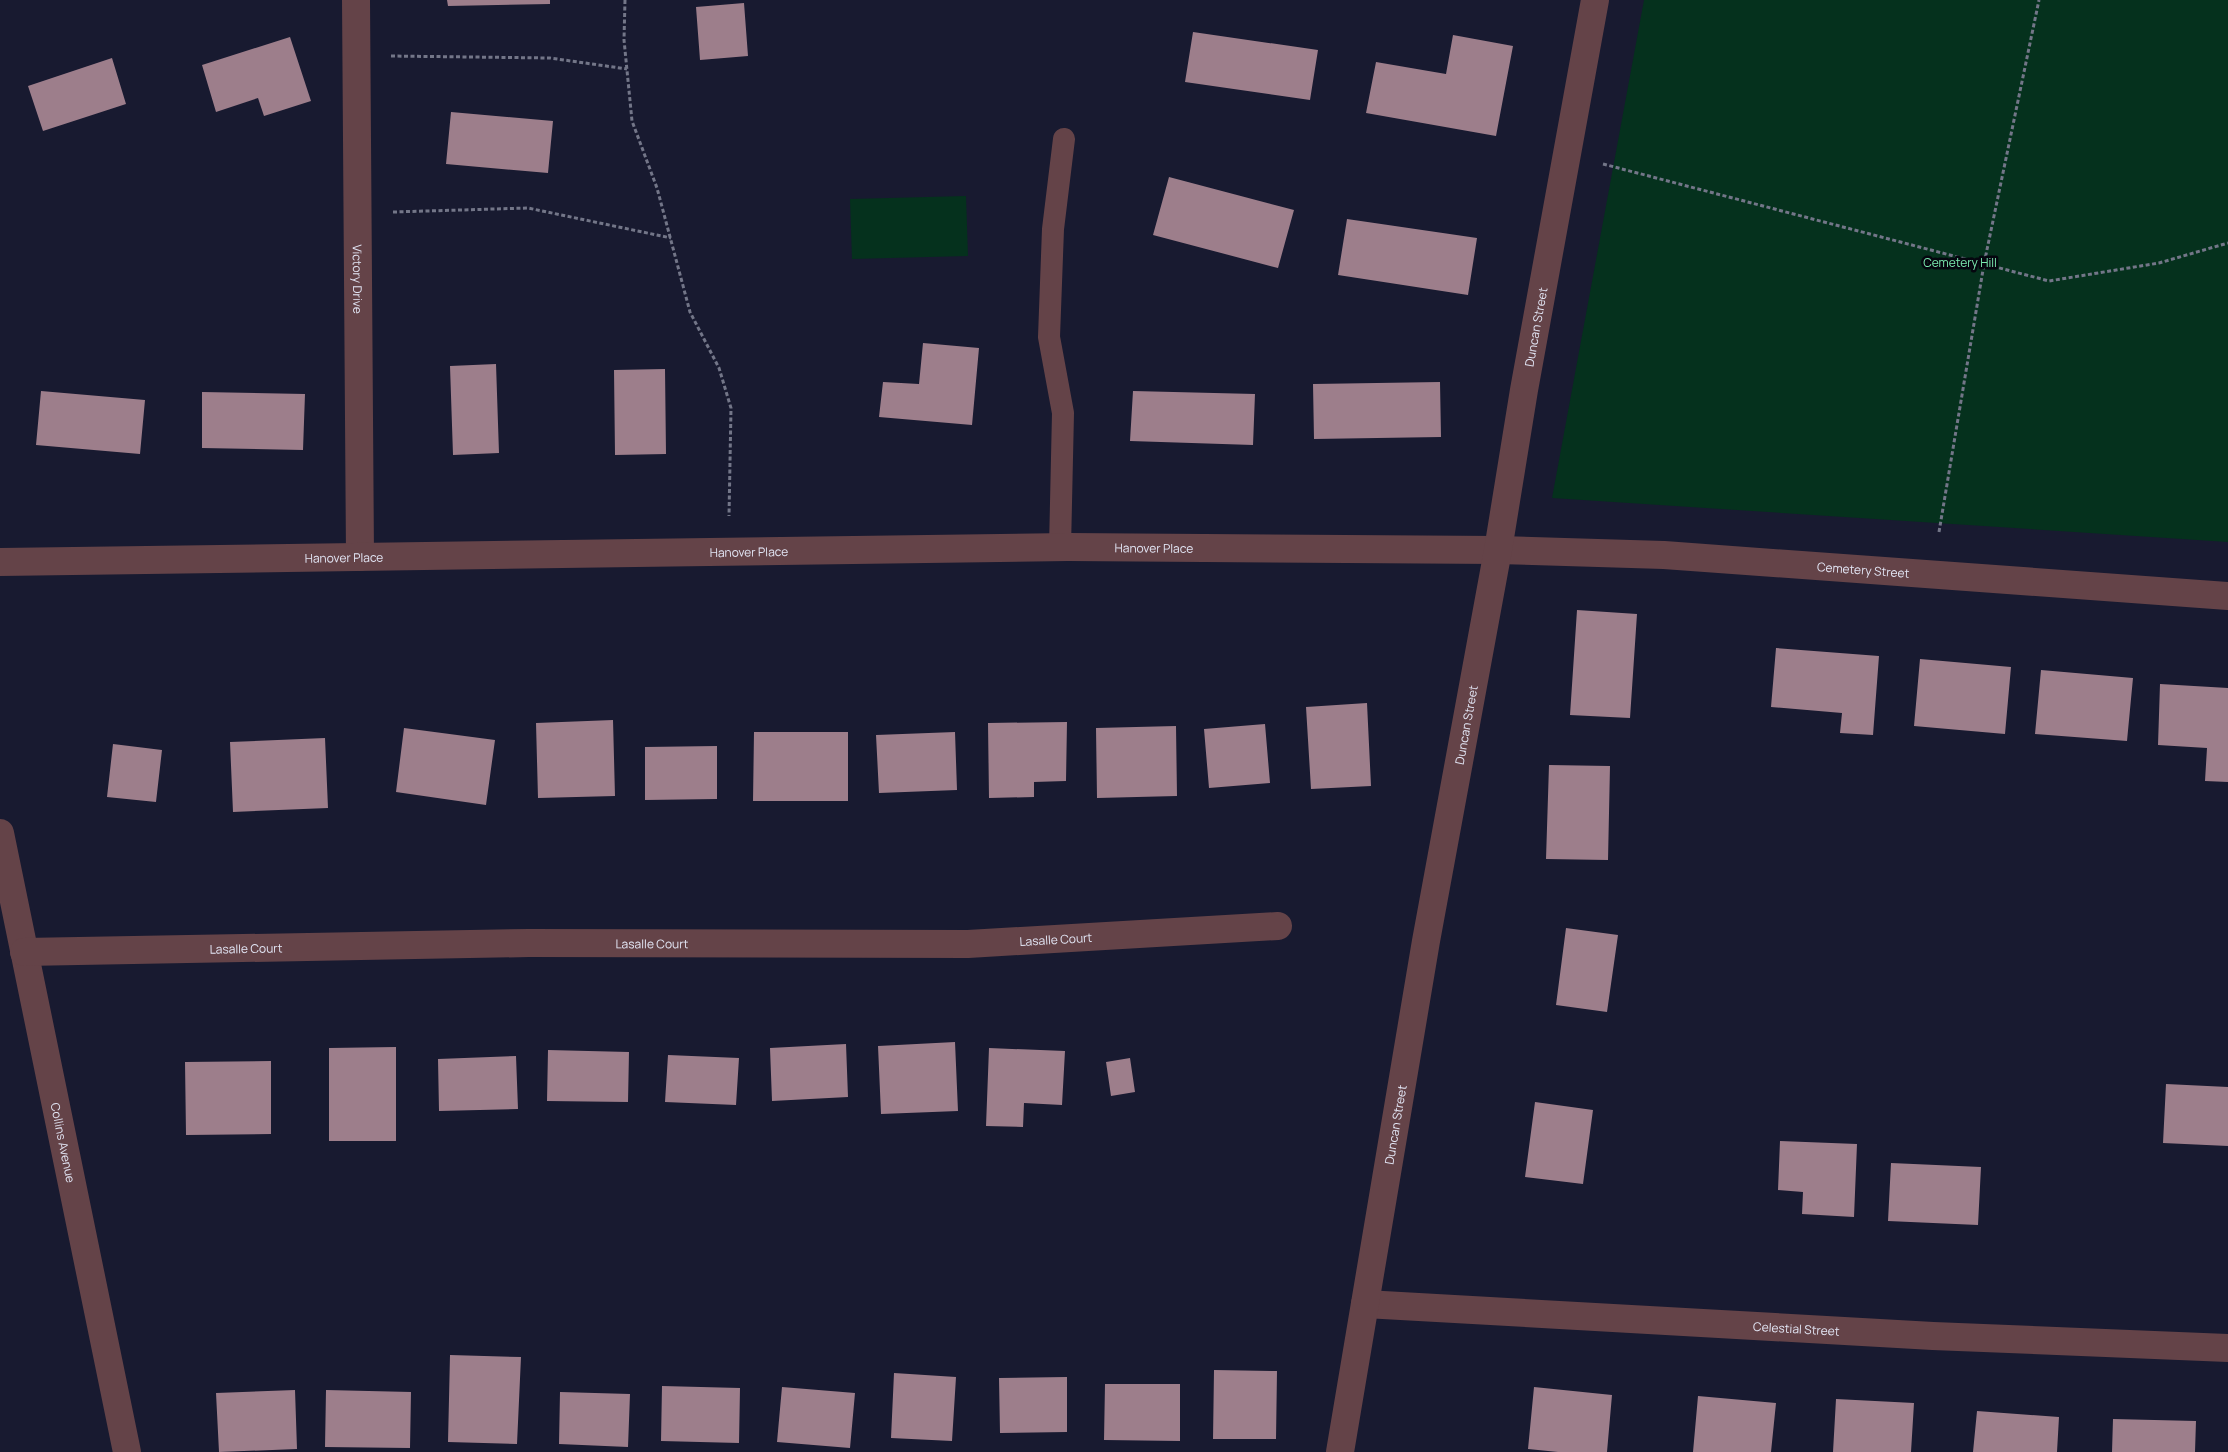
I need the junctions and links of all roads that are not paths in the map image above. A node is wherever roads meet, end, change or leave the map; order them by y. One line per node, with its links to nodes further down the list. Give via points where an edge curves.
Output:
1 (356, 0): 6 (street, Victory Drive)
2 (1594, 0): 5 (street, Duncan Street)
3 (1064, 139): 4 (lane, via 1053,230 1049,337 1063,413)
4 (1060, 548): 5 (street, Hanover Place); 6 (street, Hanover Place)
5 (1498, 550): 8 (street, Cemetery Street, via 1664,555); 12 (street, Duncan Street, via 1426,941)
6 (360, 557): 7 (street, Hanover Place)
7 (0, 562)
8 (2228, 596)
9 (0, 833): 11 (street, Collins Avenue)
10 (1278, 926): 11 (street, Lasalle Court, via 968,944 529,943)
11 (24, 952): 14 (street, Collins Avenue)
12 (1365, 1304): 13 (street, Celestial Street); 15 (street, Duncan Street)
13 (2228, 1348)
14 (127, 1452)
15 (1340, 1452)

